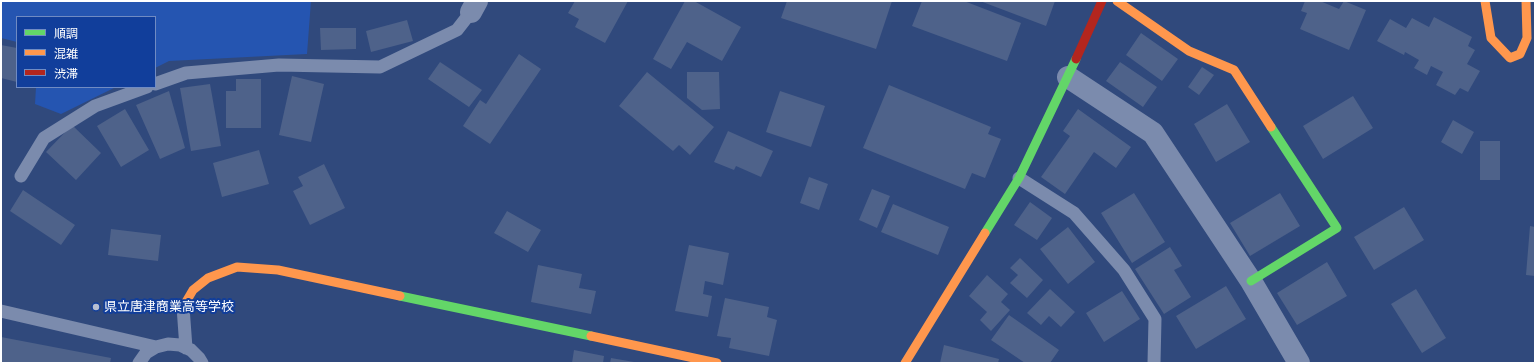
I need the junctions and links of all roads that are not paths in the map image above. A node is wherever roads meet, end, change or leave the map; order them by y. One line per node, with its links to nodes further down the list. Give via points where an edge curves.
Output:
1 (1102, 1): 6 (street)
2 (1118, 1): 11 (street, via 1189,51 1234,70 1337,228)
3 (1484, 1): 4 (street, via 1491,38 1510,58 1520,54 1527,38)
4 (1526, 1)
5 (474, 7): 7 (lane, via 456,30 380,67 279,65 186,73)
6 (1068, 77): 10 (street); 11 (street, via 1153,133)
7 (156, 84)
8 (144, 88): 9 (lane, via 96,106 44,138)
9 (21, 176)
10 (1020, 178): 20 (street); 21 (lane, via 1074,213 1124,270 1155,319)
11 (1251, 281): 22 (street)
12 (184, 307): 15 (lane); 16 (street, via 193,290 208,278 237,267 278,270)
13 (1, 311): 14 (lane)
14 (156, 347): 15 (lane, via 168,344); 17 (lane, via 146,353)
15 (186, 348): 18 (lane)
16 (671, 358): 19 (street)
17 (139, 363)
18 (202, 363)
19 (717, 363)
20 (905, 363)
21 (1154, 363)
22 (1299, 363)

